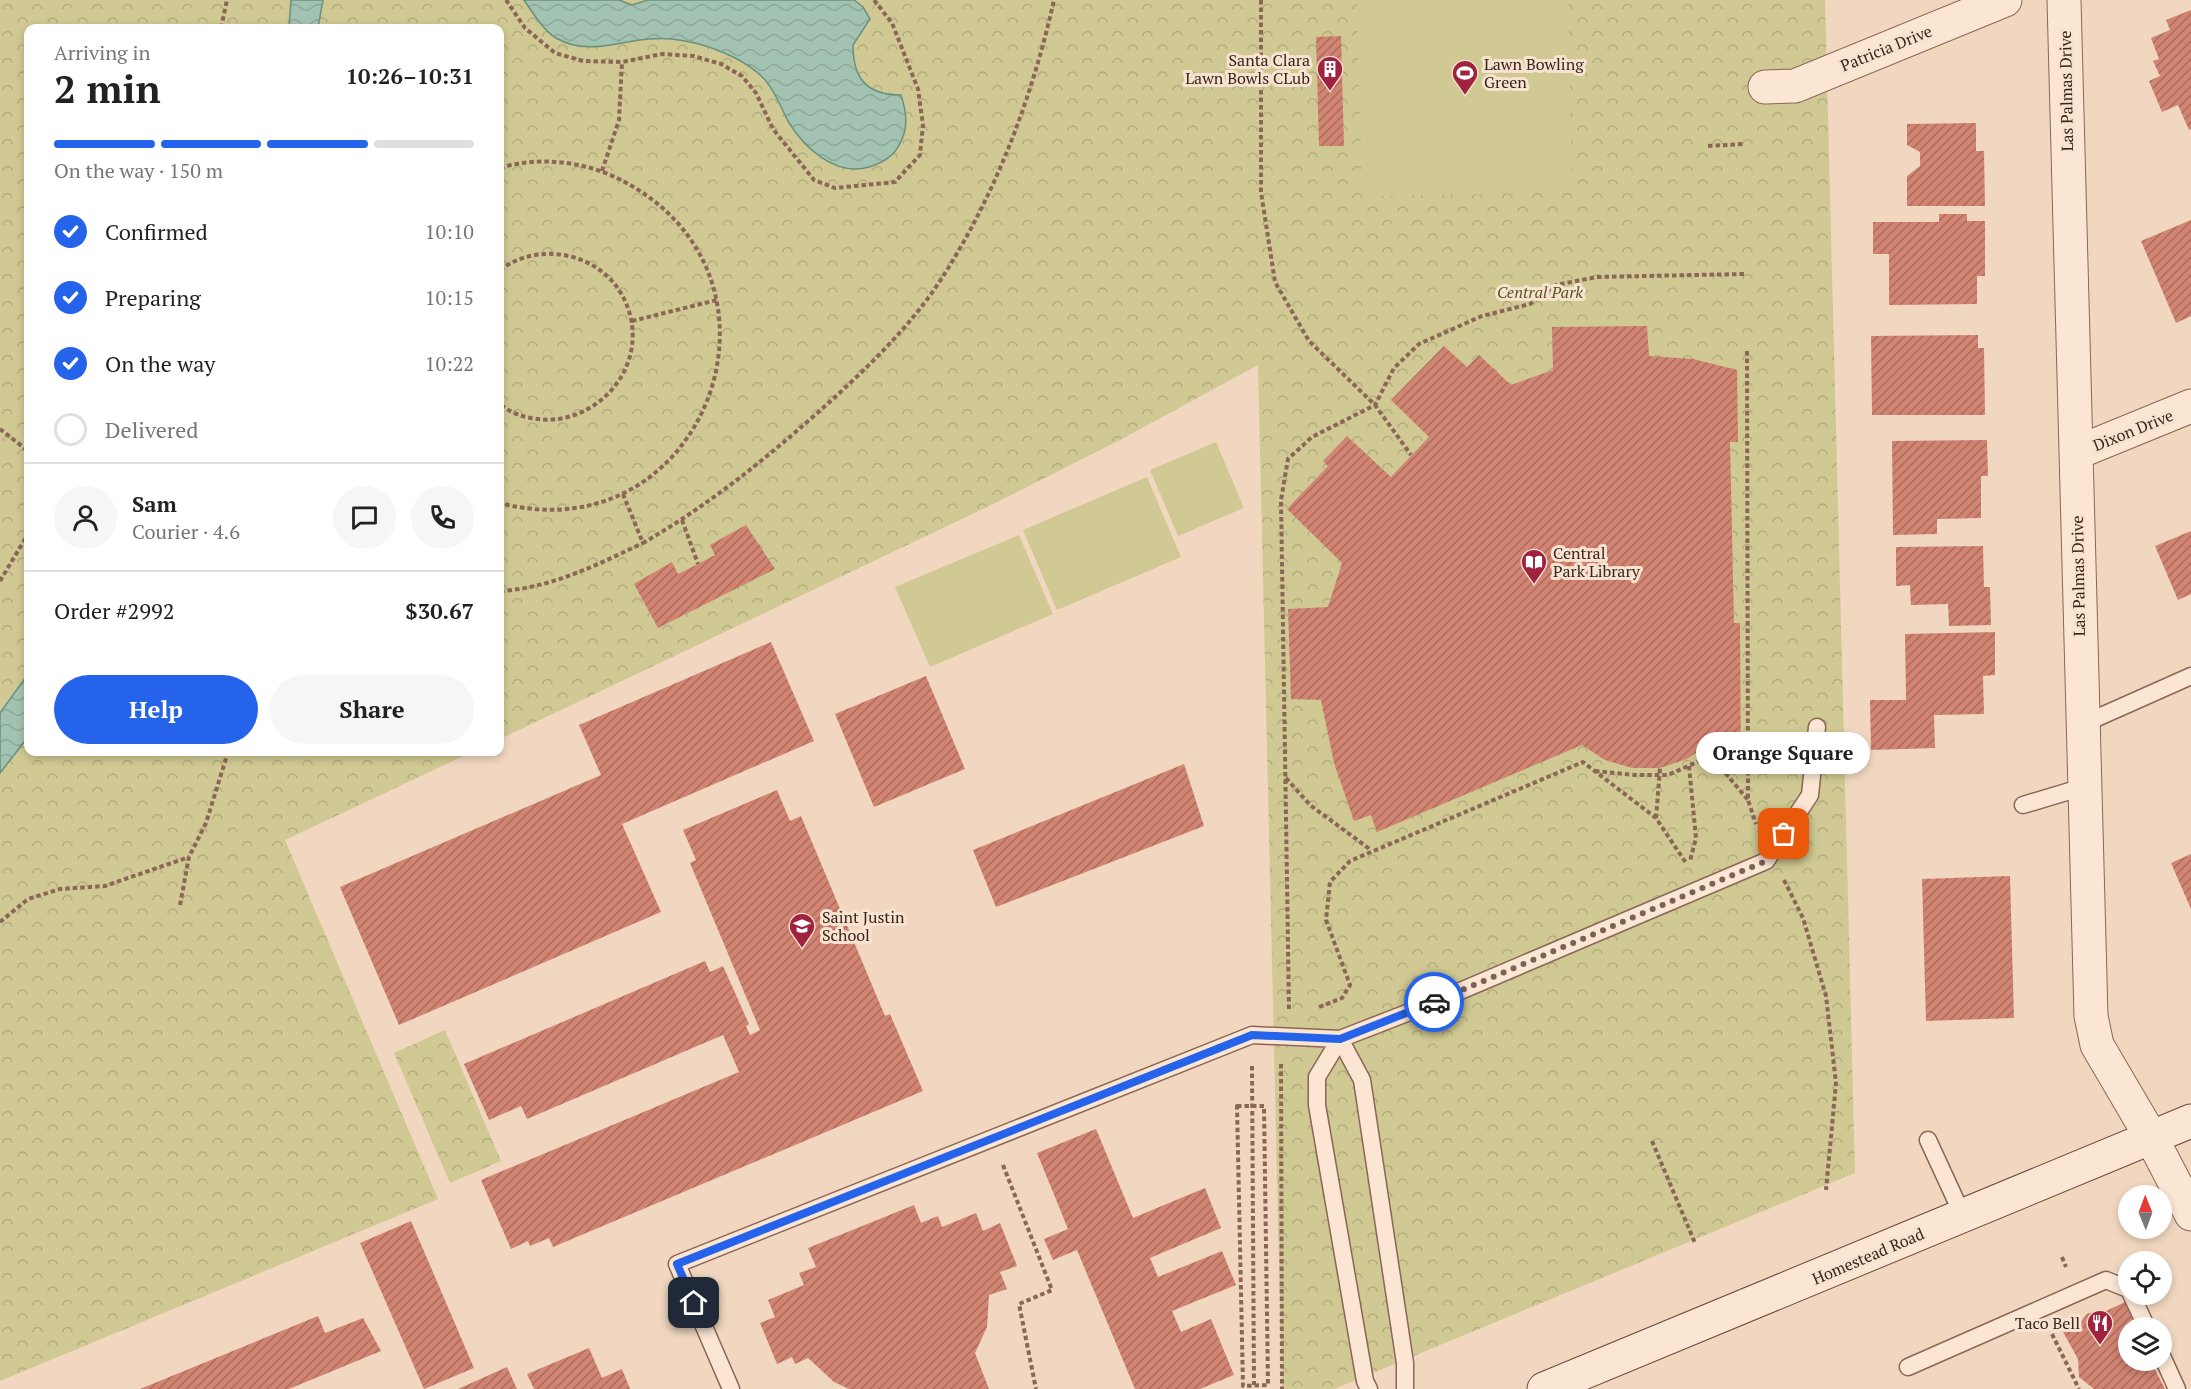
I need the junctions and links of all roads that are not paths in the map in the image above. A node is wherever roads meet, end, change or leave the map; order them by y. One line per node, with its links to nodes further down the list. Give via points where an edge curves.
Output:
1 (2005, 0): 3 (street, Patricia Drive, via 1795,86)
2 (2064, 0): 5 (street, Las Palmas Drive)
3 (1765, 87)
4 (2191, 406): 5 (street, Dixon Drive)
5 (2076, 453): 7 (street, Las Palmas Drive)
6 (2191, 676): 7 (lane)
7 (2081, 724): 9 (street, Las Palmas Drive)
8 (1816, 727): 11 (lane, via 1810,795 1766,861)
9 (2084, 788): 10 (lane); 13 (street, Las Palmas Drive, via 2091,1017 2097,1045)
10 (2023, 805)
11 (1340, 1039): 20 (lane, via 1252,1035 677,1264); 21 (lane, via 1317,1077 1317,1105); 22 (lane, via 1362,1080 1405,1363)
12 (2191, 1121): 13 (street, Homestead Road)
13 (2151, 1137): 15 (street, Las Palmas Drive); 16 (street, Homestead Road)
14 (1928, 1140): 16 (lane)
15 (2191, 1214)
16 (1963, 1216): 23 (street, Homestead Road)
17 (2118, 1285): 18 (lane, via 2106,1280)
18 (1908, 1367)
19 (2169, 1371): 24 (lane)
20 (731, 1389)
21 (1369, 1389)
22 (1404, 1389)
23 (1544, 1389)
24 (2178, 1389)

